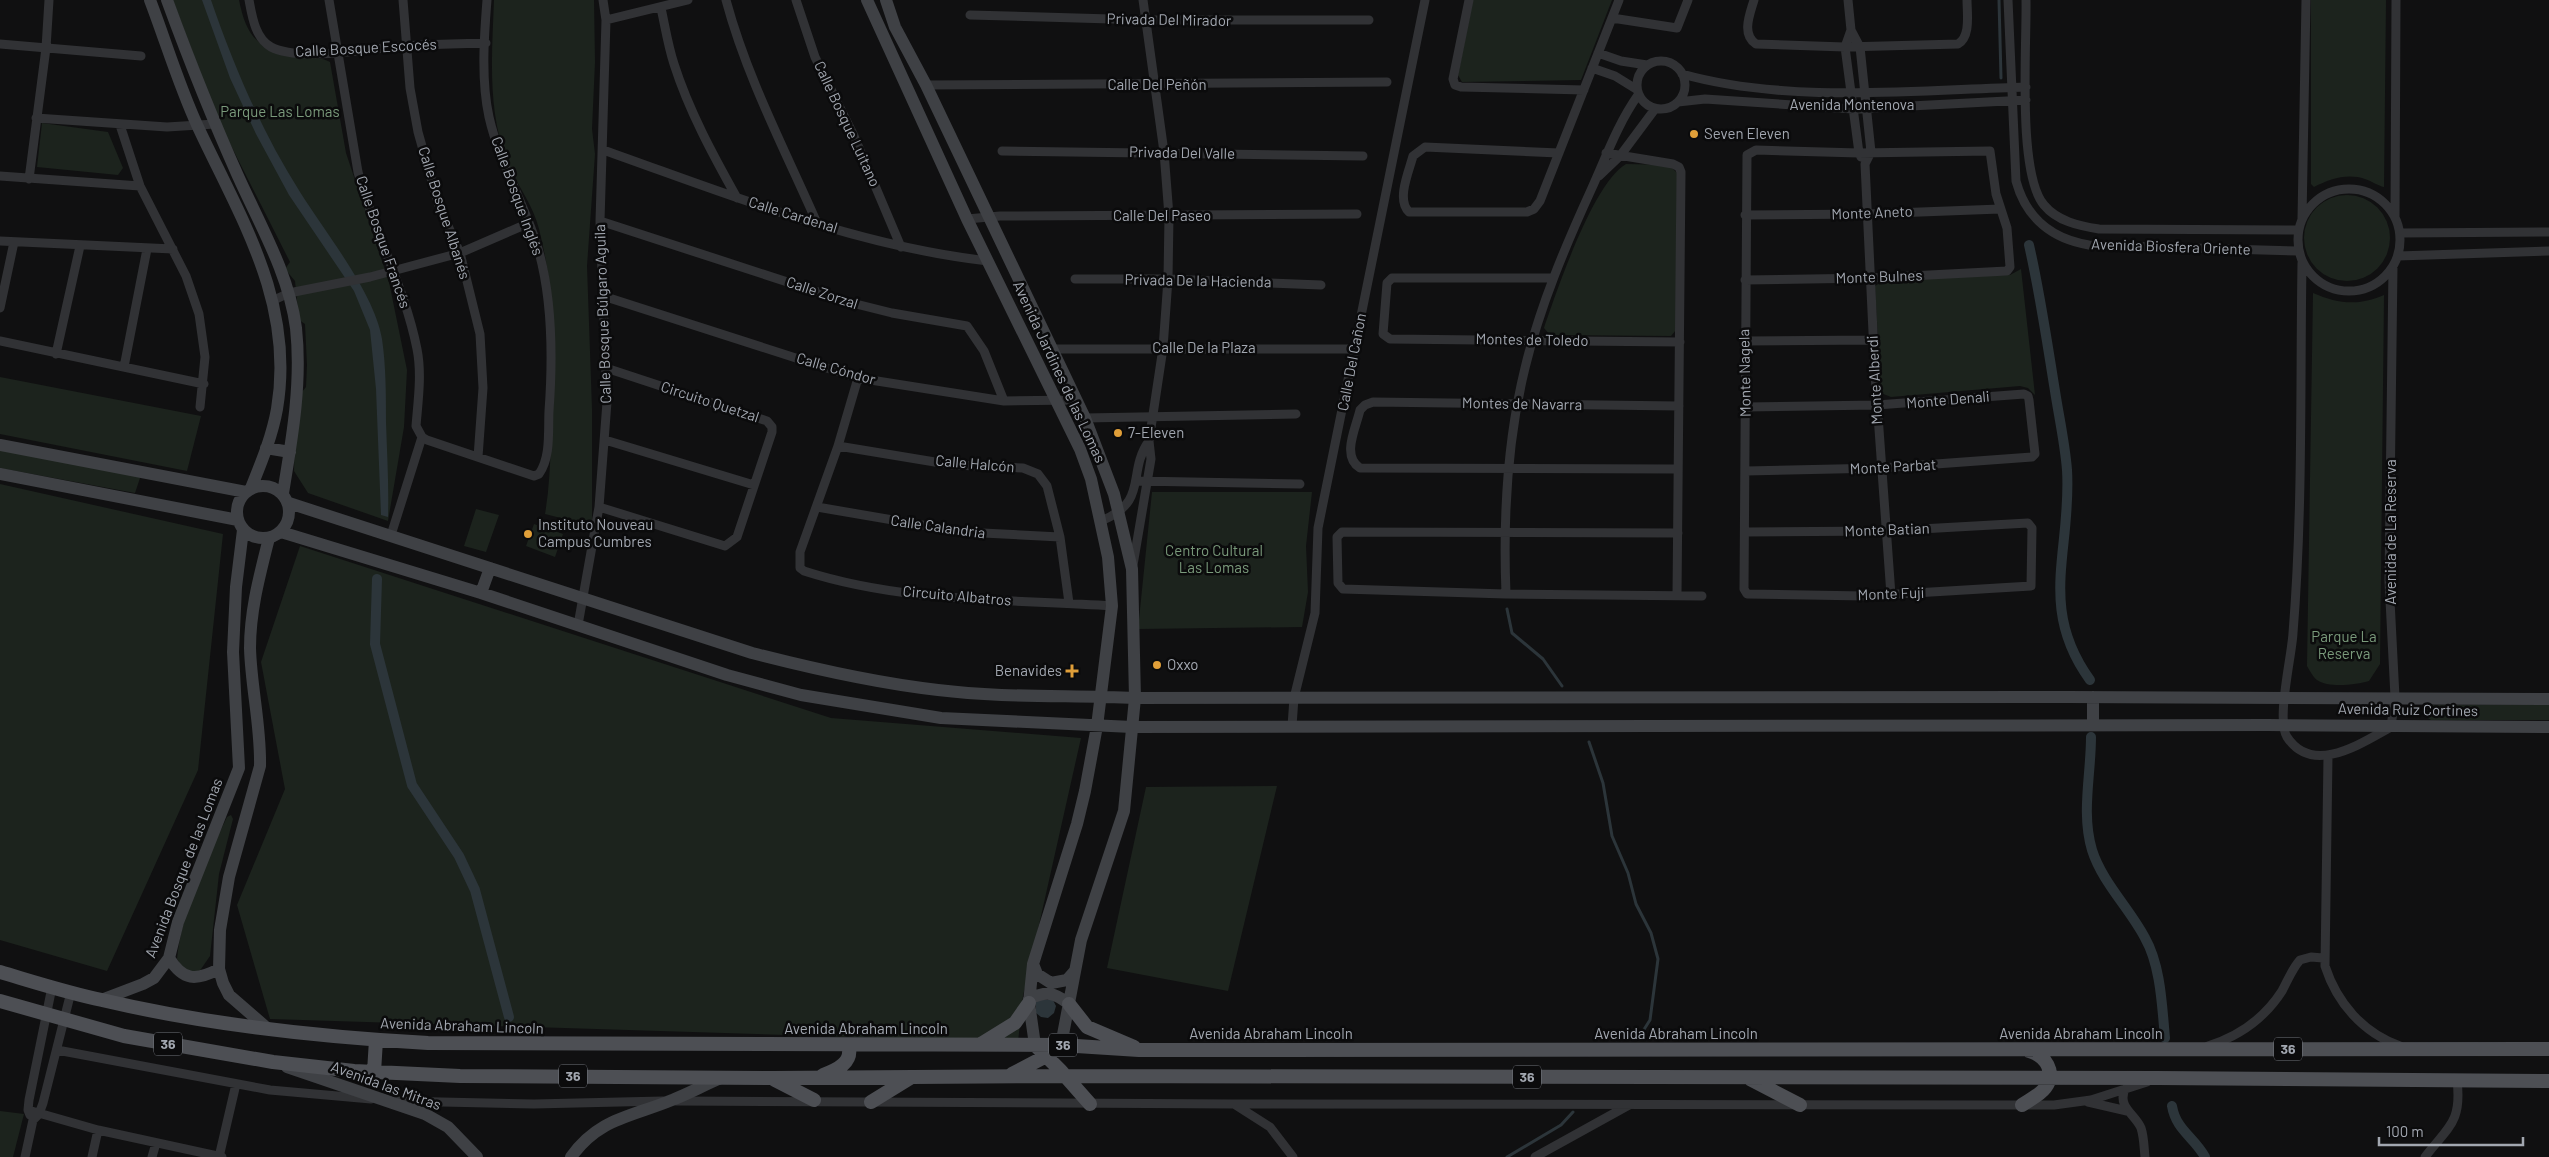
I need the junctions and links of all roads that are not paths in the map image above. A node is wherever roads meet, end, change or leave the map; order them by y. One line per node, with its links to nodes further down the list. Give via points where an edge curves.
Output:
1 (50, 0): 38 (street)
2 (150, 0): 40 (main road)
3 (167, 0): 39 (main road)
4 (249, 0): 41 (street, Calle Bosque Escocés, via 259,36 271,47 292,52)
5 (329, 0): 41 (street, Calle Bosque Francés)
6 (403, 0): 35 (street, Calle Bosque Albanés)
7 (487, 0): 33 (street, Calle Bosque Inglés)
8 (603, 0): 29 (street, Calle Bosque Búlgaro Aguila)
9 (688, 0): 26 (street)
10 (726, 0): 92 (street, via 754,82)
11 (796, 0): 99 (street, Calle Bosque Luitano, via 815,57 858,144)
12 (867, 0): 88 (main road, Avenida Jardines de las Lomas)
13 (886, 0): 48 (main road, Avenida Jardines de las Lomas, via 899,36)
14 (1144, 0): 30 (street)
15 (1425, 0): 127 (street, Calle Del Cañon)
16 (1469, 0): 52 (street, via 1453,79 1455,85)
17 (1619, 0): 28 (street)
18 (1688, 0): 28 (street, via 1677,28)
19 (1754, 0): 36 (street, via 1747,29 1749,37 1758,44)
20 (1848, 0): 32 (street)
21 (1967, 0): 37 (street, via 1966,34 1964,40 1955,45)
22 (2008, 0): 51 (street, Avenida Biosfera Oriente)
23 (2026, 0): 50 (street, Avenida Biosfera Oriente)
24 (2306, 0): 89 (street)
25 (2396, 0): 86 (street)
26 (661, 8): 29 (street); 80 (street, via 673,62 684,91)
27 (970, 15): 30 (street, Privada Del Mirador)
28 (1612, 18): 42 (street)
29 (606, 20): 66 (street, Calle Bosque Búlgaro Aguila)
30 (1146, 20): 31 (street, Privada Del Mirador); 49 (street)
31 (1369, 20)
32 (1851, 30): 36 (street); 37 (street)
33 (486, 43): 35 (street, Calle Bosque Escocés); 91 (street, Calle Bosque Inglés, via 485,94 489,117 503,162)
34 (0, 44): 38 (street)
35 (406, 46): 41 (street, Calle Bosque Escocés); 104 (street, Calle Bosque Albanés, via 410,88 425,162 438,203)
36 (1845, 47): 37 (street); 54 (street)
37 (1860, 47): 55 (street)
38 (46, 48): 43 (street); 62 (street)
39 (184, 48): 40 (main road); 63 (main road)
40 (169, 51): 65 (main road)
41 (339, 52): 109 (street, Calle Bosque Francés, via 358,172)
42 (1598, 53): 44 (street); 45 (street)
43 (141, 56)
44 (1647, 65): 46 (street, via 1667,62); 53 (street, via 1638,75)
45 (1592, 68): 52 (street); 53 (street, via 1615,76)
46 (1682, 74): 54 (street, Avenida Montenova, via 1783,90); 58 (street, via 1685,89)
47 (1387, 82): 49 (street, Calle Del Peñón)
48 (926, 85): 49 (street, Calle Del Peñón); 87 (main road, Avenida Jardines de las Lomas)
49 (1154, 85): 68 (street)
50 (2026, 87): 51 (street, Avenida Montenova); 56 (street, Avenida Biosfera Oriente)
51 (2011, 88): 55 (street, Avenida Montenova); 57 (street, Avenida Biosfera Oriente)
52 (1584, 90): 70 (street)
53 (1637, 92): 61 (street, via 1648,106); 71 (street)
54 (1851, 92): 55 (street, Avenida Montenova); 59 (street)
55 (1864, 92): 60 (street)
56 (2026, 100): 57 (street, Avenida Montenova); 93 (street, Avenida Biosfera Oriente, via 2030,172 2034,185 2043,204 2072,224 2121,230)
57 (2011, 101): 60 (street, Avenida Montenova); 102 (street, Avenida Biosfera Oriente, via 2020,193 2032,215 2052,233 2089,245)
58 (1678, 102): 59 (street, Avenida Montenova, via 1705,99); 61 (street, via 1668,109)
59 (1853, 108): 60 (street, Avenida Montenova); 72 (street)
60 (1866, 108): 69 (street)
61 (1655, 109): 74 (street)
62 (36, 118): 64 (street); 78 (street)
63 (215, 124): 65 (street); 116 (main road)
64 (120, 125): 65 (street); 79 (street)
65 (198, 127): 118 (main road, via 248,230)
66 (603, 150): 80 (street, Calle Cardenal); 90 (street, Calle Bosque Búlgaro Aguila)
67 (1002, 151): 68 (street, Privada Del Valle)
68 (1164, 152): 73 (street, Privada Del Valle); 85 (street)
69 (1871, 152): 72 (street); 75 (street); 81 (street, via 1988,150)
70 (1559, 153): 70 (street, via 1540,201 1527,212 1408,212 1404,208 1402,200 1413,156 1425,147)
71 (1606, 153): 74 (street); 77 (street)
72 (1859, 153): 75 (street); 84 (street, Monte Nagela, via 1753,150 1746,158)
73 (1362, 156)
74 (1620, 156): 77 (street); 124 (street, via 1673,164 1680,169)
75 (1865, 164): 83 (street, Monte Alberdi)
76 (0, 176): 78 (street)
77 (1597, 178): 110 (street)
78 (29, 179): 79 (street)
79 (140, 186): 101 (street)
80 (737, 198): 92 (street, Calle Cardenal)
81 (2000, 208): 83 (street, Monte Aneto); 111 (street, Monte Bulnes, via 2007,228 2010,267 2006,272)
82 (1357, 214): 85 (street, Calle Del Paseo)
83 (1868, 214): 84 (street, Monte Aneto); 111 (street, Monte Alberdi)
84 (1745, 215): 114 (street, Monte Nagela)
85 (1169, 216): 87 (street, Calle Del Paseo); 113 (street)
86 (2395, 217): 89 (street, via 2378,198 2350,189 2328,193); 94 (street)
87 (988, 218): 88 (street, Calle Del Paseo); 126 (main road, Avenida Jardines de las Lomas)
88 (967, 219): 106 (main road, Avenida Jardines de las Lomas)
89 (2302, 220): 93 (street)
90 (600, 221): 117 (street, Calle Bosque Búlgaro Aguila); 134 (street, Calle Zorzal, via 852,303 967,326 984,351)
91 (529, 223): 104 (street); 152 (street, Calle Bosque Inglés, via 548,294 551,375 546,461 539,474 534,476)
92 (817, 223): 99 (street, Calle Cardenal)
93 (2298, 230): 102 (street)
94 (2400, 232): 95 (street); 105 (street)
95 (2549, 232)
96 (0, 241): 97 (street)
97 (14, 242): 98 (street); 119 (street)
98 (80, 246): 100 (street); 128 (street)
99 (901, 247): 106 (street, Calle Cardenal)
100 (147, 248): 101 (street); 129 (street)
101 (174, 249): 132 (street, via 199,314 205,357)
102 (2298, 251): 107 (street)
103 (2549, 251): 105 (street)
104 (460, 253): 109 (street); 152 (street, Calle Bosque Albanés, via 480,343 483,388)
105 (2398, 256): 108 (street)
106 (988, 261): 135 (main road, Avenida Jardines de las Lomas)
107 (2302, 263): 108 (street, via 2320,284 2347,292 2374,285); 192 (street, via 2297,596)
108 (2394, 266): 193 (street, Avenida de La Reserva, via 2389,581)
109 (393, 270): 116 (street); 144 (street, Calle Bosque Francés, via 418,351 420,378 416,426)
110 (1553, 278): 120 (street); 120 (street, Montes de Toledo, via 1390,279 1383,328 1385,336 1390,339)
111 (1871, 278): 114 (street, Monte Bulnes); 121 (street, Monte Alberdi)
112 (1075, 279): 113 (street, Privada De la Hacienda)
113 (1168, 279): 115 (street, Privada De la Hacienda); 125 (street)
114 (1745, 280): 123 (street, Monte Nagela)
115 (1321, 285)
116 (289, 293): 118 (street); 150 (main road, via 298,358)
117 (603, 296): 130 (street, Calle Bosque Búlgaro Aguila); 131 (street, Calle Cóndor)
118 (274, 300): 149 (main road, via 281,358 277,409)
119 (0, 308)
120 (1532, 340): 124 (street, Montes de Toledo); 136 (street)
121 (1873, 340): 123 (street); 137 (street, Monte Alberdi)
122 (0, 341): 128 (street)
123 (1745, 341): 140 (street, Monte Nagela)
124 (1680, 342): 138 (street)
125 (1163, 348): 126 (street, Calle De la Plaza); 127 (street, Calle De la Plaza); 141 (street)
126 (1053, 349): 133 (main road, Avenida Jardines de las Lomas)
127 (1356, 349): 195 (street, Calle Del Cañon, via 1318,528 1314,613)
128 (56, 354): 129 (street)
129 (124, 367): 132 (street)
130 (606, 368): 145 (street, Calle Bosque Búlgaro Aguila); 161 (street, Circuito Quetzal, via 767,421 772,427 772,437)
131 (858, 378): 134 (street, Calle Cóndor); 148 (street)
132 (204, 384): 139 (street)
133 (1077, 400): 135 (street, Calle Cóndor); 143 (main road, Avenida Jardines de las Lomas)
134 (1004, 401): 135 (street, Calle Cóndor)
135 (1057, 402): 167 (main road, Avenida Jardines de las Lomas, via 1091,480)
136 (1518, 403): 138 (street, Montes de Navarra); 153 (street); 153 (street, Montes de Navarra, via 1365,404 1360,410 1350,456 1360,468)
137 (1876, 405): 140 (street, Monte Denali); 151 (street, Monte Denali, via 2024,394 2029,398); 154 (street, Monte Alberdi)
138 (1679, 406): 155 (street)
139 (200, 407)
140 (1746, 408): 156 (street, Monte Nagela)
141 (1152, 414): 142 (street); 143 (street); 146 (street)
142 (1296, 414)
143 (1085, 418): 166 (main road, Avenida Jardines de las Lomas)
144 (422, 437): 152 (street); 174 (street)
145 (605, 440): 161 (street); 164 (street, Calle Bosque Búlgaro Aguila)
146 (1148, 441): 158 (street); 159 (street, via 1151,459)
147 (0, 445): 162 (main road)
148 (838, 446): 165 (street); 175 (street, Calle Halcón, via 953,465 1032,471 1043,478 1047,486)
149 (266, 448): 150 (main road); 162 (main road)
150 (290, 452): 163 (main road)
151 (2035, 452): 154 (street, Monte Parbat, via 2032,457)
152 (478, 457)
153 (1509, 468): 155 (street); 173 (street)
154 (1881, 468): 156 (street, Monte Parbat); 169 (street, Monte Alberdi)
155 (1678, 469): 172 (street)
156 (1746, 471): 171 (street, Monte Nagela)
157 (0, 474): 168 (main road)
158 (1137, 481): 159 (street); 166 (street, via 1133,494)
159 (1148, 482): 160 (street); 178 (street)
160 (1300, 484)
161 (754, 485): 164 (street, Circuito Quetzal, via 737,537 725,546)
162 (249, 490): 163 (main road, via 268,486); 168 (main road, via 238,504)
163 (286, 498): 170 (main road, via 288,522); 174 (main road, Avenida Ruiz Cortines)
164 (599, 507): 186 (street, Calle Bosque Búlgaro Aguila)
165 (817, 507): 175 (street, Calle Calandria, via 963,532); 187 (street, Circuito Albatros, via 800,552 800,568 804,571 874,588 936,597)
166 (1119, 512): 167 (street); 178 (main road, Avenida Jardines de las Lomas)
167 (1101, 521): 188 (main road, Avenida Jardines de las Lomas)
168 (241, 525): 176 (main road, via 251,536); 205 (main road, Avenida Bosque de las Lomas, via 233,624 239,768 178,922)
169 (1885, 531): 171 (street, Monte Batian); 179 (street, Monte Batian, via 2028,523 2032,528); 184 (street, Monte Alberdi)
170 (281, 532): 176 (main road); 180 (main road, Avenida Ruiz Cortines)
171 (1746, 532): 182 (street, Monte Nagela, via 1744,590)
172 (1678, 533): 173 (street); 183 (street)
173 (1504, 534): 181 (street); 181 (street, via 1342,532 1336,537 1338,583 1343,589)
174 (390, 535): 177 (main road, Avenida Ruiz Cortines)
175 (1060, 537): 187 (street, Calle Halcón)
176 (269, 538): 208 (main road, via 256,590 251,630 260,766 229,877 220,930)
177 (490, 568): 180 (main road); 186 (main road, Avenida Ruiz Cortines)
178 (1132, 569): 194 (main road, Avenida Jardines de las Lomas)
179 (2031, 586): 184 (street, Monte Fuji)
180 (481, 593): 189 (main road, Avenida Ruiz Cortines)
181 (1506, 594): 183 (street)
182 (1750, 594): 184 (street, Monte Fuji)
183 (1677, 595): 185 (street)
184 (1891, 595)
185 (1702, 596)
186 (583, 599): 189 (street, Calle Bosque Búlgaro Aguila); 190 (main road, Avenida Ruiz Cortines, via 752,653 874,682 992,694)
187 (1068, 603): 188 (street, Circuito Albatros)
188 (1112, 606): 190 (main road, Avenida Jardines de las Lomas)
189 (578, 625): 198 (main road, Avenida Ruiz Cortines, via 710,670 801,695 941,718)
190 (1101, 697): 194 (main road, Avenida Ruiz Cortines); 198 (main road, Avenida Jardines de las Lomas)
191 (2093, 697): 192 (main road, Avenida Ruiz Cortines); 195 (main road, Avenida Ruiz Cortines); 200 (main road)
192 (2284, 697): 193 (main road, Avenida Ruiz Cortines); 197 (street)
193 (2395, 697): 196 (main road, Avenida Ruiz Cortines); 202 (street, Avenida de La Reserva)
194 (1134, 698): 195 (main road, Avenida Ruiz Cortines); 201 (main road, Avenida Jardines de las Lomas)
195 (1294, 698): 199 (street, Calle Del Cañon)
196 (2549, 700)
197 (2283, 725): 200 (main road, Avenida Ruiz Cortines); 202 (main road, Avenida Ruiz Cortines); 204 (street, via 2288,738 2299,748)
198 (1097, 726): 201 (main road, Avenida Ruiz Cortines); 207 (main road, Avenida Jardines de las Lomas, via 1077,824)
199 (1292, 726): 200 (main road, Avenida Ruiz Cortines); 201 (main road, Avenida Ruiz Cortines)
200 (2093, 726)
201 (1132, 727): 210 (main road, Avenida Jardines de las Lomas, via 1124,811 1081,940)
202 (2392, 727): 203 (main road, Avenida Ruiz Cortines); 204 (street)
203 (2549, 727)
204 (2328, 756): 206 (street)
205 (169, 958): 208 (main road, via 177,971 190,977 204,976); 213 (main road, Avenida Bosque de las Lomas, via 154,978)
206 (2323, 958): 226 (street, via 2329,978 2349,1011 2368,1030 2386,1041); 230 (street, via 2305,958 2296,964 2271,1007 2257,1022 2224,1041)
207 (1033, 964): 210 (main road, via 1037,974 1051,983 1066,980); 215 (main road, Avenida Jardines de las Lomas)
208 (219, 968): 219 (main road, via 229,995)
209 (0, 972): 211 (main road, Avenida Abraham Lincoln / 36)
210 (1074, 972): 216 (main road, Avenida Jardines de las Lomas)
211 (52, 987): 212 (main road, Avenida Abraham Lincoln / 36); 217 (street)
212 (71, 992): 213 (main road, Avenida Abraham Lincoln / 36); 218 (street)
213 (101, 1000): 219 (main road, Avenida Abraham Lincoln / 36)
214 (0, 1001): 217 (main road, 36)
215 (1029, 1001): 216 (main road, via 1042,992 1050,992 1058,994); 222 (main road, Avenida Jardines de las Lomas); 224 (main road, via 1015,1023)
216 (1069, 1004): 223 (main road, Avenida Jardines de las Lomas); 228 (main road, via 1088,1027)
217 (47, 1013): 218 (main road, 36); 258 (street, via 28,1110)
218 (65, 1020): 227 (street); 232 (main road, 36, via 124,1036)
219 (267, 1028): 220 (main road, Avenida Abraham Lincoln / 36)
220 (376, 1040): 221 (main road, Avenida Abraham Lincoln / 36, via 481,1045); 233 (main road)
221 (848, 1045): 224 (main road, Avenida Abraham Lincoln / 36); 238 (main road, via 849,1056 843,1065)
222 (1035, 1045): 223 (main road, Avenida Abraham Lincoln / 36); 224 (main road, Avenida Abraham Lincoln / 36); 231 (main road)
223 (1061, 1045): 228 (main road, Avenida Abraham Lincoln / 36); 231 (main road)
224 (977, 1046)
225 (2549, 1048): 226 (main road, Avenida Abraham Lincoln / 36)
226 (2410, 1049): 230 (main road, Avenida Abraham Lincoln / 36)
227 (58, 1050): 245 (street); 258 (street)
228 (1139, 1050): 229 (main road, Avenida Abraham Lincoln / 36)
229 (2028, 1050): 230 (main road, Avenida Abraham Lincoln / 36); 242 (main road, via 2045,1060)
230 (2195, 1050)
231 (1046, 1057): 235 (main road); 236 (main road)
232 (273, 1062): 233 (main road, 36); 247 (main road, Avenida las Mitras)
233 (374, 1072): 234 (main road, 36, via 460,1076)
234 (724, 1076): 237 (main road, 36); 249 (main road)
235 (1066, 1076): 236 (main road, 36); 240 (main road, 36); 252 (main road)
236 (1004, 1077): 239 (main road, 36)
237 (772, 1078): 238 (main road, 36); 248 (main road)
238 (815, 1078): 239 (main road, 36)
239 (910, 1078): 250 (main road)
240 (1747, 1078): 242 (main road, 36); 255 (main road)
241 (2158, 1078): 242 (main road, 36); 243 (main road, 36); 246 (street)
242 (2049, 1079): 256 (main road, via 2043,1091)
243 (2457, 1080): 244 (main road, 36); 270 (street, via 2457,1114)
244 (2549, 1081)
245 (236, 1084): 247 (street); 264 (street)
246 (2125, 1089): 251 (street); 257 (street)
247 (379, 1100): 249 (street, via 491,1104); 265 (main road, Avenida las Mitras, via 425,1114 448,1127)
248 (814, 1100): 249 (street); 250 (street)
249 (671, 1101): 266 (main road, via 609,1122 582,1142)
250 (871, 1102): 252 (street)
251 (2083, 1102): 256 (street); 257 (street)
252 (1090, 1104): 253 (street)
253 (1234, 1104): 254 (street); 267 (street, via 1270,1127)
254 (1631, 1104): 255 (street); 268 (street)
255 (1800, 1105): 256 (street)
256 (2022, 1105)
257 (2126, 1111): 269 (street, via 2141,1128)
258 (36, 1117): 259 (street); 261 (street)
259 (98, 1130): 260 (street); 262 (street)
260 (156, 1143): 263 (street); 264 (street)
261 (25, 1157)
262 (92, 1157)
263 (152, 1157)
264 (220, 1157)
265 (477, 1157)
266 (571, 1157)
267 (1293, 1157)
268 (1536, 1157)
269 (2145, 1157)
270 (2425, 1157)

